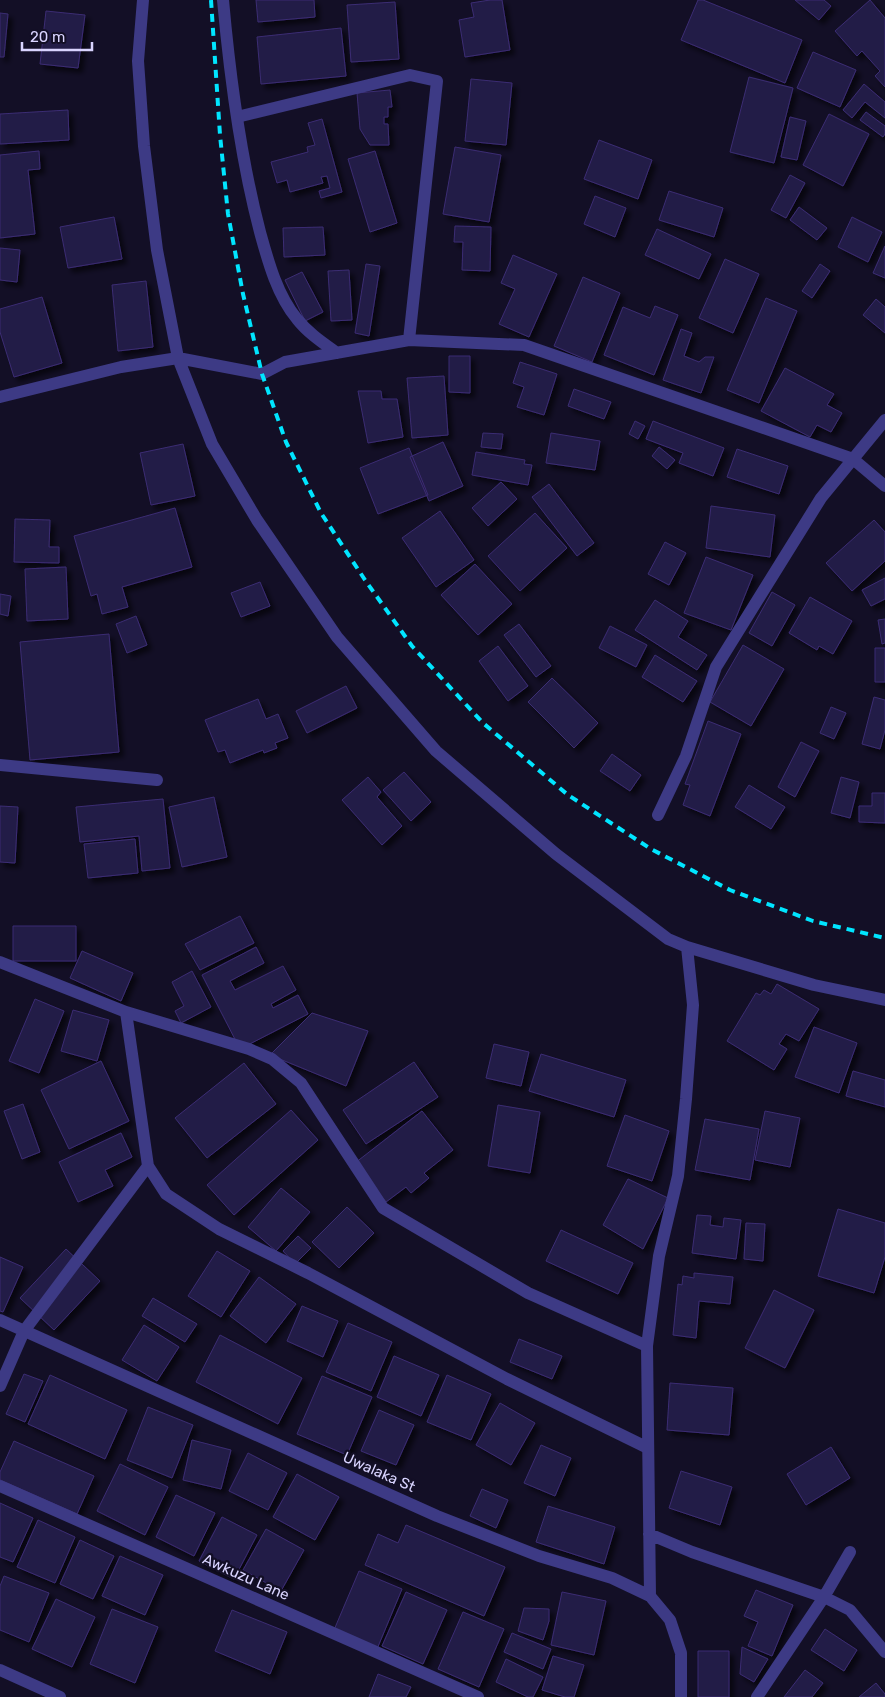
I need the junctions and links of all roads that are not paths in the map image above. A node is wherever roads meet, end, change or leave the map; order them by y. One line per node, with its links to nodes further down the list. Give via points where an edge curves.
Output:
1 (143, 0): 6 (street, via 138,61 144,146 157,250)
2 (223, 0): 3 (street)
3 (236, 117): 4 (street, via 410,75 437,81); 5 (street, via 250,195 266,256 284,301 297,320)
4 (409, 340): 5 (street); 9 (street, via 524,345)
5 (338, 353): 6 (street, via 285,362 262,374)
6 (178, 358): 7 (street, via 121,367); 14 (street, via 212,444 257,520 343,644 436,751 556,854 668,939)
7 (0, 396)
8 (885, 420): 9 (street)
9 (853, 459): 10 (street); 13 (street, via 821,498 716,667 686,756)
10 (885, 486)
11 (0, 765): 12 (street)
12 (157, 780)
13 (658, 815)
14 (688, 947): 16 (street, via 814,985); 21 (street, via 692,1005 678,1176 659,1256)
15 (0, 962): 17 (street)
16 (885, 1000)
17 (126, 1012): 18 (street); 21 (street, via 272,1059 301,1083 383,1208 528,1293)
18 (148, 1166): 20 (street); 23 (street, via 166,1194 219,1229 507,1380)
19 (0, 1320): 20 (street, Uwalaka St)
20 (24, 1331): 22 (street); 27 (street, Uwalaka St, via 437,1516 539,1556 612,1578)
21 (647, 1346): 23 (street)
22 (0, 1386)
23 (648, 1448): 25 (street)
24 (0, 1486): 32 (street, Awkuzu Lane)
25 (649, 1534): 27 (street); 28 (street)
26 (850, 1552): 28 (street)
27 (650, 1596): 33 (street, Uwalaka St, via 670,1620 681,1653)
28 (824, 1597): 29 (street, via 850,1610); 34 (street)
29 (885, 1652)
30 (0, 1670): 31 (street)
31 (60, 1697)
32 (478, 1697)
33 (681, 1697)
34 (757, 1697)

